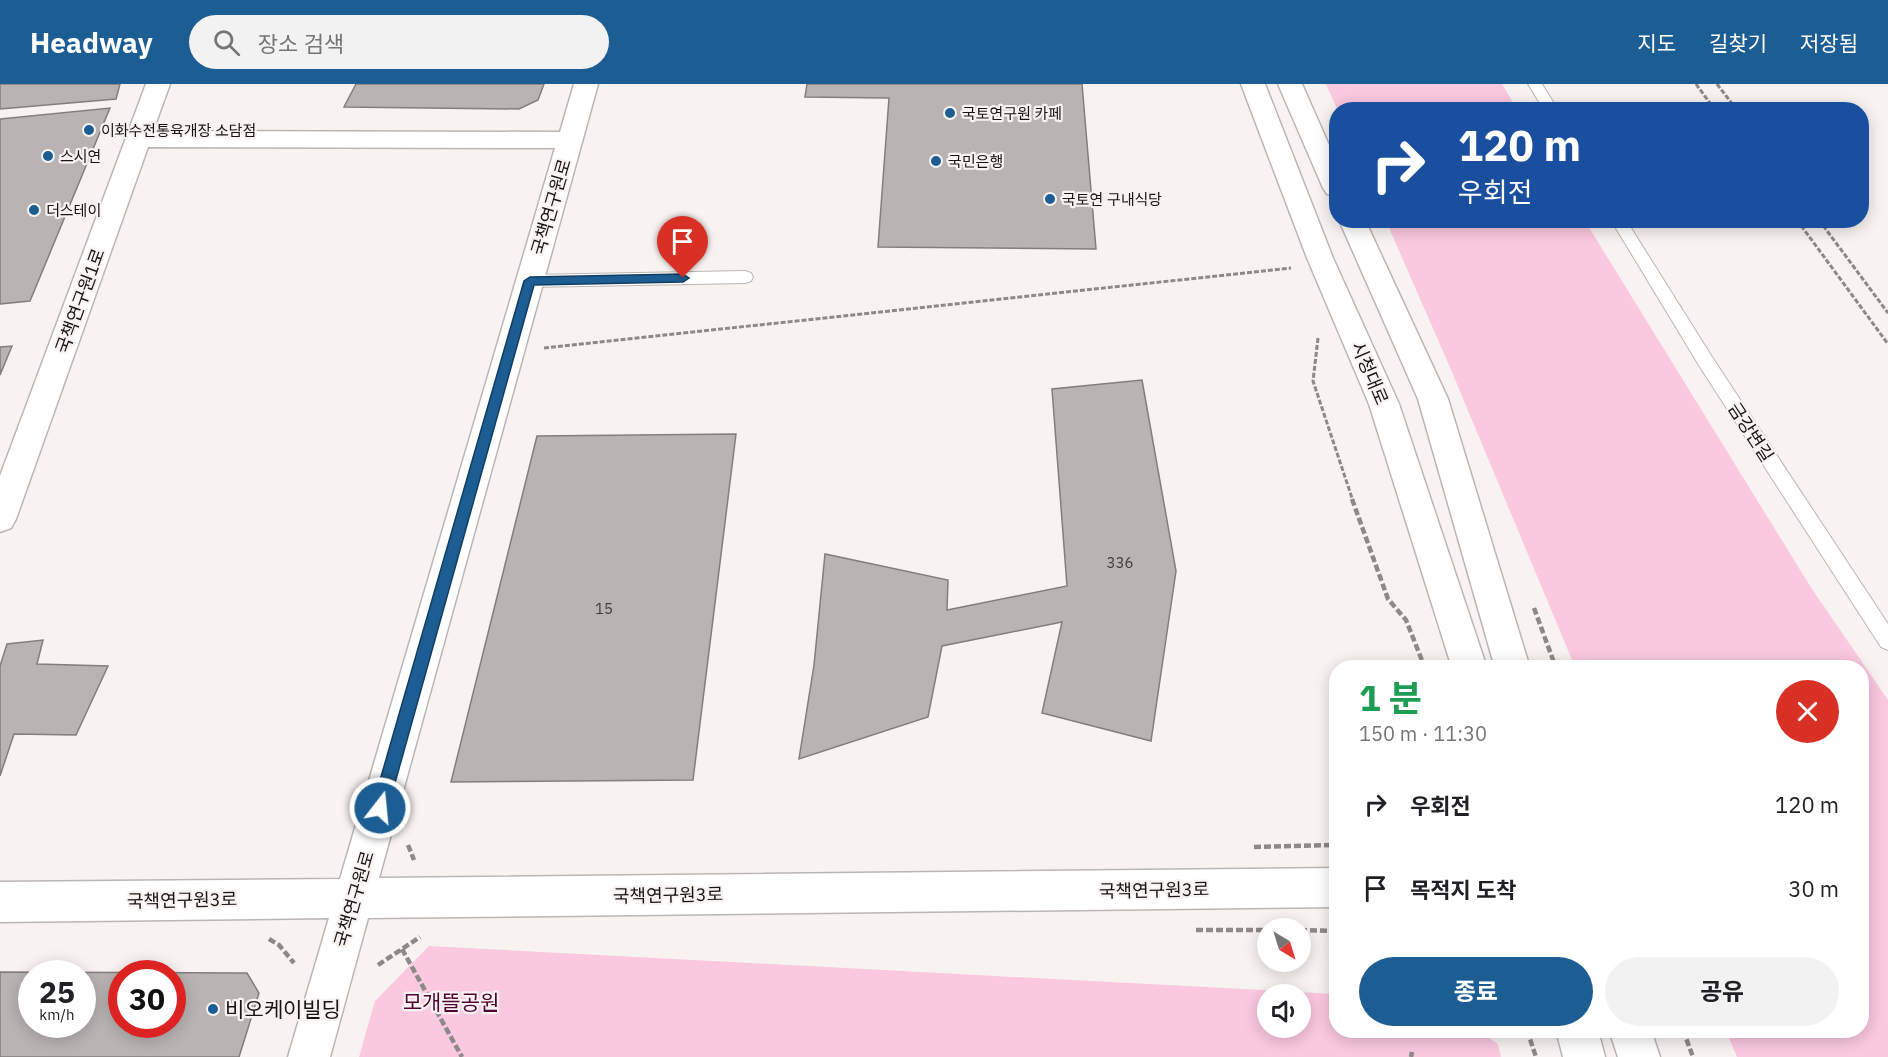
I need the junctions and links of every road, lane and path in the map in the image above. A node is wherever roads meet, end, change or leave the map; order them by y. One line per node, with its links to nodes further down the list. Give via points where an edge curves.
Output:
1 (158, 84): 11 (street, 국책연구원1로)
2 (586, 84): 12 (street, 국책연구원로)
3 (1253, 84): 29 (street, 시청대로, via 1320,258 1384,404)
4 (1290, 84): 13 (street)
5 (1535, 84): 8 (lane)
6 (1696, 84): 9 (path)
7 (1717, 84): 10 (path)
8 (1546, 102)
9 (1709, 102)
10 (1731, 102)
11 (139, 139): 12 (street); 26 (street, 국책연구원1로)
12 (570, 140): 21 (street, 국책연구원로)
13 (1329, 172)
14 (1356, 228): 30 (street, via 1433,399)
15 (1623, 228): 27 (lane, 금강변길)
16 (1803, 228): 24 (path)
17 (1826, 228): 22 (path)
18 (1291, 257): 19 (path)
19 (1295, 268): 25 (path)
20 (744, 277): 21 (lane)
21 (530, 281): 36 (street, 국책연구원로)
22 (1888, 313)
23 (1315, 328): 28 (path, via 1318,338 1313,381 1388,599 1407,620)
24 (1888, 344)
25 (539, 349)
26 (0, 519)
27 (1888, 640)
28 (1422, 660)
29 (1467, 660)
30 (1511, 660)
31 (406, 837): 34 (path)
32 (1329, 845): 33 (path)
33 (1253, 847)
34 (417, 867)
35 (1329, 888): 36 (street, 국책연구원3로)
36 (354, 898): 37 (street, 국책연구원3로); 45 (street, 국책연구원로)
37 (0, 902)
38 (1311, 930): 39 (path)
39 (1329, 931)
40 (402, 949): 46 (path)
41 (1530, 1038): 47 (path)
42 (1578, 1038): 48 (street)
43 (1633, 1038): 49 (street)
44 (1686, 1038): 50 (path)
45 (309, 1057)
46 (462, 1057)
47 (1536, 1057)
48 (1584, 1057)
49 (1639, 1057)
50 (1693, 1057)

